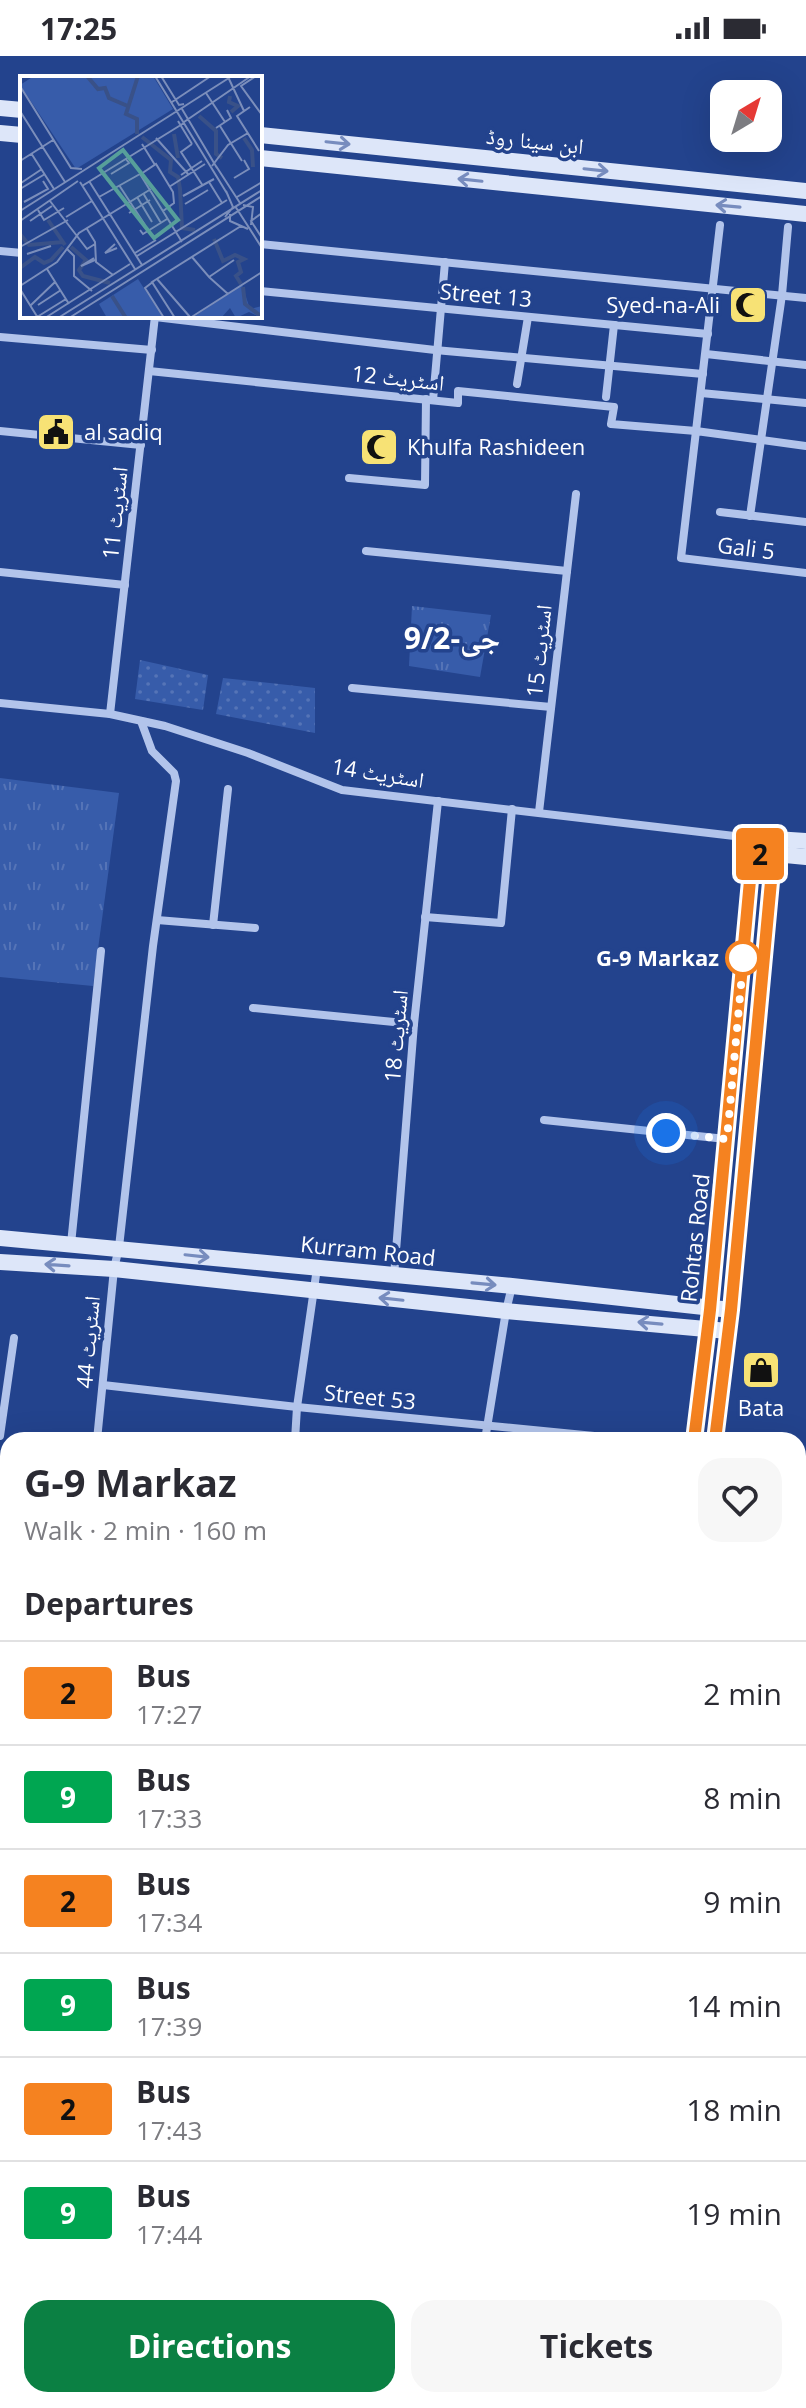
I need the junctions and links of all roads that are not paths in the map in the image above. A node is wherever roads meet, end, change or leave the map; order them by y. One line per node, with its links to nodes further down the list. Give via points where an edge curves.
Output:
1 (0, 108): 2 (main road)
2 (20, 110)
3 (0, 133): 4 (main road)
4 (20, 135)
5 (262, 135): 7 (main road, ابن سینا روڈ, one-way to 7)
6 (262, 158): 8 (main road, ابن سینا روڈ, one-way to 6)
7 (806, 191)
8 (806, 214)
9 (720, 225): 15 (street)
10 (788, 227): 17 (street)
11 (262, 244): 14 (street)
12 (0, 251): 13 (street)
13 (20, 253)
14 (445, 262): 15 (street); 19 (street)
15 (714, 290): 17 (street); 24 (street)
16 (262, 291): 19 (street, Street 13)
17 (782, 295): 18 (street); 30 (street)
18 (806, 298)
19 (441, 308): 20 (street, Street 13); 27 (street)
20 (528, 317): 23 (street, Street 13); 29 (street)
21 (155, 318): 26 (street, اسٹریٹ 11)
22 (171, 318): 27 (street)
23 (614, 325): 24 (street, Street 13); 32 (street)
24 (708, 334): 28 (street)
25 (0, 337): 26 (street)
26 (152, 350): 33 (street, اسٹریٹ 11)
27 (435, 350): 29 (street); 39 (street)
28 (706, 354): 30 (street); 34 (street)
29 (522, 359): 32 (street); 35 (street)
30 (772, 362): 31 (street); 38 (street)
31 (806, 365)
32 (609, 367): 34 (street); 37 (street)
33 (149, 371): 39 (street, اسٹریٹ 12); 44 (street, اسٹریٹ 11)
34 (703, 374): 36 (street)
35 (517, 384)
36 (701, 393): 38 (street); 42 (street)
37 (606, 397)
38 (767, 399): 40 (street); 43 (street)
39 (429, 400): 42 (street, اسٹریٹ 12, via 458,403 458,391 614,407 611,424); 46 (street, via 425,485)
40 (806, 403)
41 (0, 431): 44 (street)
42 (696, 431): 43 (street); 54 (street, Gali 5, via 681,558)
43 (761, 441): 45 (street); 49 (street)
44 (141, 445): 55 (street, اسٹریٹ 11)
45 (806, 446)
46 (349, 478)
47 (576, 494): 52 (street, اسٹریٹ 15)
48 (720, 512): 49 (street)
49 (750, 516): 50 (street)
50 (806, 522)
51 (366, 551): 52 (street)
52 (567, 571): 58 (street, اسٹریٹ 15)
53 (0, 572): 55 (street)
54 (806, 573)
55 (125, 585): 59 (street, اسٹریٹ 11)
56 (352, 688): 58 (street)
57 (0, 703): 59 (street, اسٹریٹ 14)
58 (551, 707): 64 (street, اسٹریٹ 15)
59 (110, 714): 60 (street, اسٹریٹ 14)
60 (141, 721): 62 (street, اسٹریٹ 14, via 209,739 342,790); 69 (street, اسٹریٹ 44, via 152,751 176,781)
61 (228, 789): 70 (street)
62 (438, 801): 63 (street, اسٹریٹ 14); 68 (street, اسٹریٹ 18)
63 (512, 809): 64 (street, اسٹریٹ 14); 68 (street, via 501,923)
64 (539, 812): 66 (street, اسٹریٹ 14)
65 (806, 841): 66 (main road)
66 (768, 847): 67 (main road); 76 (main road, Rohtas Road, via 752,859); 87 (main road, Rohtas Road, via 772,871)
67 (806, 857)
68 (425, 917): 74 (street, اسٹریٹ 18)
69 (157, 920): 70 (street); 79 (street, اسٹریٹ 44)
70 (213, 925): 71 (street)
71 (255, 928)
72 (101, 951): 78 (street)
73 (255, 1008): 74 (street)
74 (414, 1024): 83 (street, اسٹریٹ 18)
75 (544, 1120): 76 (street)
76 (727, 1139): 86 (main road, Rohtas Road)
77 (0, 1238): 78 (main road, Kurram Road)
78 (71, 1245): 79 (main road, Kurram Road)
79 (119, 1247): 81 (main road, Kurram Road, one-way to 81); 82 (street, اسٹریٹ 44)
80 (0, 1262): 82 (main road, Kurram Road, one-way to 80)
81 (317, 1268): 83 (main road, Kurram Road); 85 (street)
82 (114, 1269): 85 (main road, Kurram Road); 92 (street, اسٹریٹ 44)
83 (394, 1276): 84 (main road, Kurram Road, one-way to 84)
84 (512, 1286): 86 (main road, Kurram Road); 88 (street)
85 (315, 1291): 88 (main road, Kurram Road, one-way to 85); 93 (street)
86 (710, 1310): 87 (main road, Kurram Road); 89 (main road, Rohtas Road)
87 (731, 1310): 90 (main road, Rohtas Road)
88 (506, 1311): 89 (main road, Kurram Road, one-way to 88); 94 (street)
89 (707, 1328): 90 (main road, Kurram Road); 100 (main road, Rohtas Road)
90 (728, 1331): 101 (main road, Rohtas Road)
91 (14, 1338): 95 (street)
92 (103, 1385): 93 (street, Street 53); 96 (street, اسٹریٹ 44)
93 (297, 1407): 94 (street, Street 53); 97 (street)
94 (486, 1426): 98 (street); 99 (street, Street 53)
95 (1, 1432)
96 (98, 1432)
97 (295, 1432)
98 (486, 1432)
99 (550, 1432)
100 (695, 1432)
101 (716, 1432)

